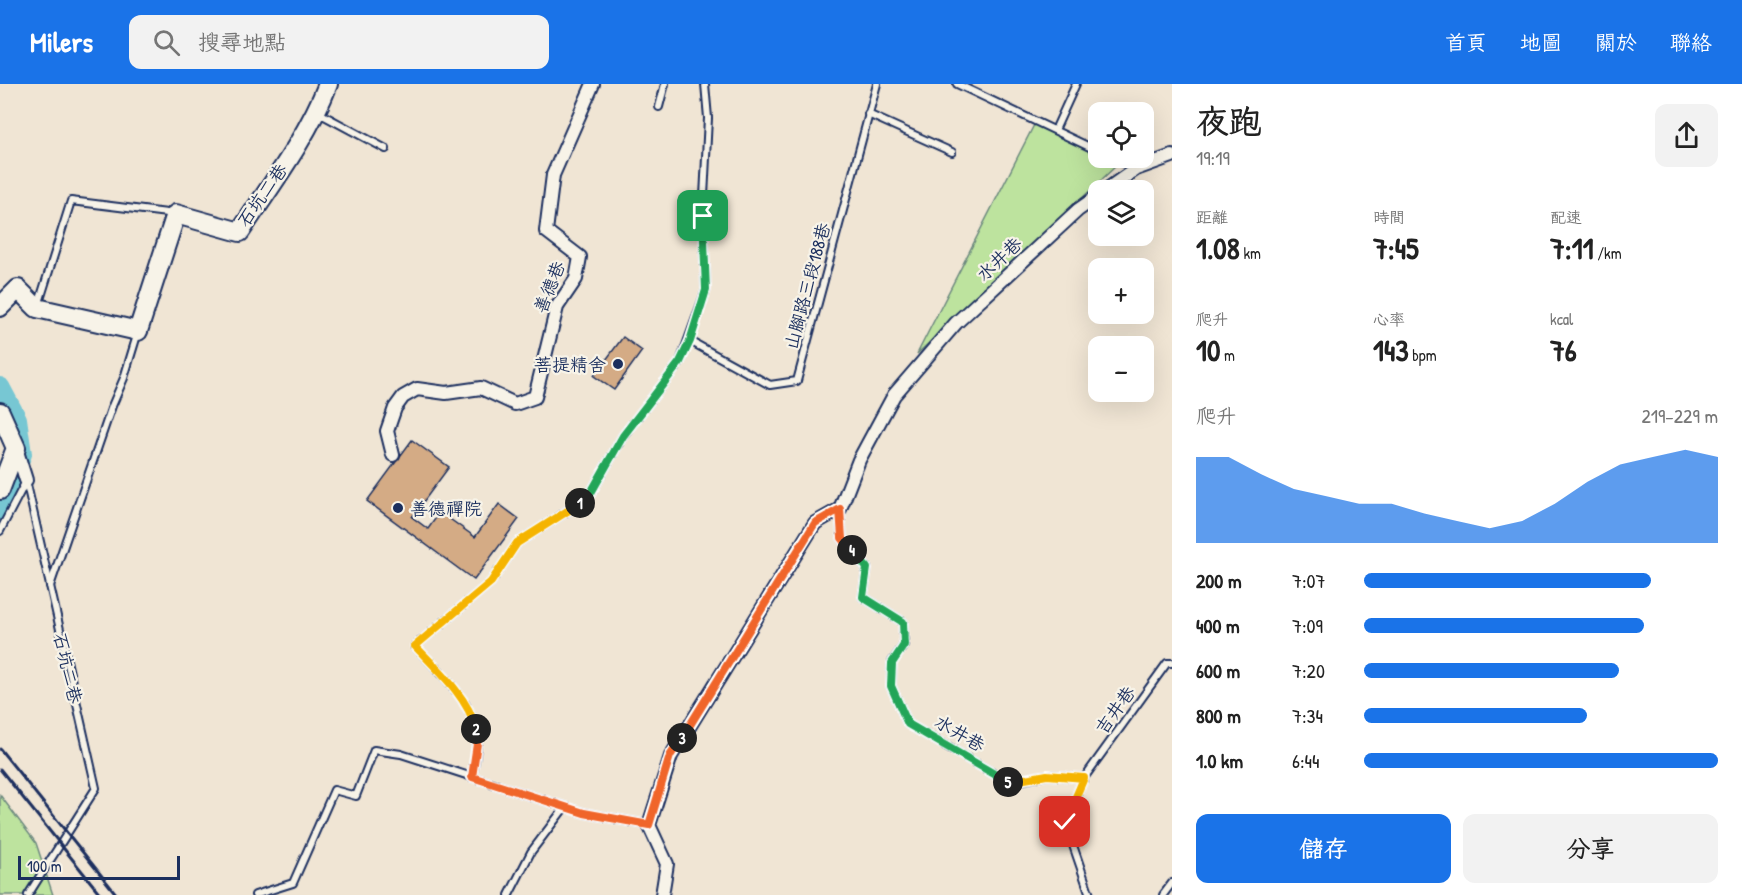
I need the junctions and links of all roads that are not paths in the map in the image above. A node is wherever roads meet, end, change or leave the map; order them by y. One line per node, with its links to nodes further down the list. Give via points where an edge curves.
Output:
1 (328, 84): 9 (street, 石坑二巷)
2 (593, 84): 26 (street, 善德巷, via 554,175 546,231 580,256 576,279 557,307 535,397 515,404 481,388 446,393 417,389 403,397 395,408 387,431)
3 (665, 84): 8 (lane)
4 (705, 84): 23 (lane, via 706,290)
5 (878, 84): 10 (lane, 山腳路三段188巷)
6 (957, 84): 11 (lane)
7 (1076, 84): 11 (lane)
8 (659, 107)
9 (315, 111): 13 (lane); 19 (street, 石坑二巷, via 240,232)
10 (868, 114): 14 (lane); 23 (lane, 山腳路三段188巷, via 797,381 770,385)
11 (1054, 130): 12 (lane)
12 (1088, 146)
13 (386, 149)
14 (952, 152)
15 (1172, 156): 16 (street)
16 (1136, 169): 17 (street)
17 (1120, 180)
18 (1088, 203): 29 (street, 水井巷, via 956,323 894,395 859,460)
19 (176, 214): 21 (lane, via 71,201); 22 (street)
20 (0, 307): 21 (street, via 18,289)
21 (37, 308): 22 (street)
22 (138, 331): 31 (lane)
23 (690, 341): 33 (lane, via 680,362 623,436 588,498 517,543 491,582 415,646 472,714 478,737)
24 (0, 412): 25 (street)
25 (16, 448): 27 (street); 28 (street)
26 (393, 455)
27 (26, 480): 30 (lane); 31 (lane, 石坑二巷)
28 (0, 490)
29 (840, 509): 34 (lane, 水井巷, via 842,538 867,568 863,597 903,622 904,645 892,663 891,686 908,724 1010,783 1047,775); 36 (street, via 815,523 670,756)
30 (0, 531)
31 (50, 586): 38 (lane, 石坑二巷, via 96,788)
32 (1172, 663): 34 (lane, 吉井巷, via 1167,663)
33 (472, 777): 35 (lane); 39 (lane, via 401,754 374,750 356,796 334,790 293,883)
34 (1084, 778): 42 (lane, via 1065,822)
35 (565, 807): 36 (lane); 40 (lane, via 531,852)
36 (649, 825): 41 (street, via 667,864)
37 (1172, 883): 43 (lane)
38 (28, 895)
39 (255, 895)
40 (509, 895)
41 (662, 895)
42 (1090, 895)
43 (1163, 895)

